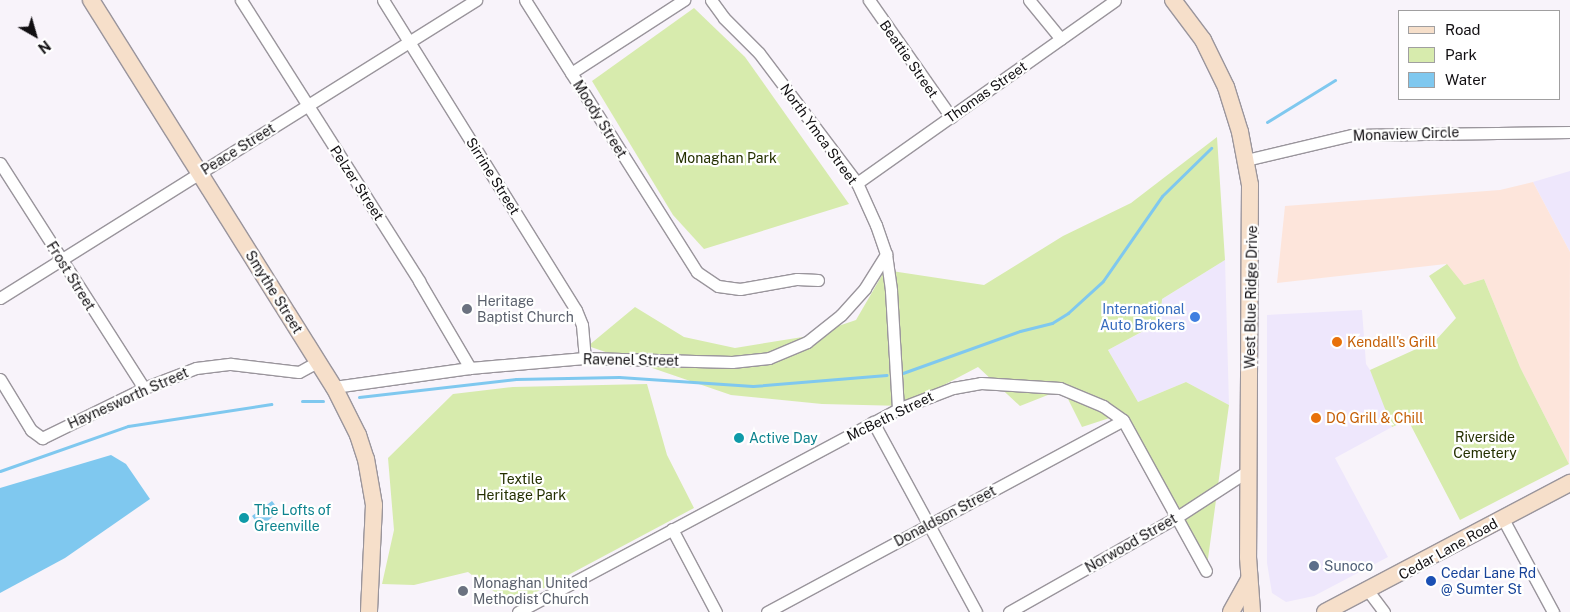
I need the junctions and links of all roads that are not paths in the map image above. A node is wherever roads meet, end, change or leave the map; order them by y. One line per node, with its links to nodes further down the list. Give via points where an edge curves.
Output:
1 (91, 0): 20 (main road, Smythe Street)
2 (240, 0): 15 (street, Pelzer Street)
3 (383, 0): 13 (street, Sirrine Street)
4 (476, 0): 13 (street, Peace Street)
5 (525, 0): 14 (street, Moody Street)
6 (684, 0): 14 (street)
7 (711, 0): 21 (street, North Ymca Street, via 724,18 759,52)
8 (869, 0): 16 (street, Beattie Street)
9 (1029, 0): 12 (street)
10 (1115, 0): 12 (street, Thomas Street)
11 (1173, 0): 18 (main road, West Blue Ridge Drive, via 1215,62 1234,110)
12 (1061, 39): 16 (street, Thomas Street)
13 (409, 41): 15 (street, Peace Street); 26 (street, Sirrine Street, via 576,310 584,332)
14 (571, 73): 24 (street, Moody Street, via 697,272 718,286 740,289 797,279)
15 (307, 106): 20 (street, Peace Street); 28 (street, Pelzer Street, via 420,281)
16 (951, 117): 21 (street, Thomas Street)
17 (1570, 132): 18 (street, Monaview Circle, via 1352,135)
18 (1246, 160): 35 (main road, West Blue Ridge Drive, via 1252,219)
19 (0, 163): 23 (street, Frost Street)
20 (200, 173): 23 (street, Peace Street); 27 (main road, Smythe Street)
21 (857, 183): 22 (street, North Ymca Street)
22 (886, 254): 26 (street, Ravenel Street, via 865,288 841,315 807,342 781,354 732,362); 32 (street, North Ymca Street)
23 (61, 260): 25 (street, Peace Street); 31 (street, Frost Street)
24 (818, 280)
25 (0, 298)
26 (585, 358): 28 (street, Ravenel Street)
27 (317, 362): 30 (main road, Smythe Street); 31 (street, Haynesworth Street, via 299,372 211,364 178,373)
28 (470, 368): 30 (street, Ravenel Street)
29 (0, 379): 31 (street, Haynesworth Street, via 31,430 42,438)
30 (334, 387): 44 (main road, Smythe Street, via 358,435 372,483 375,534)
31 (144, 388)
32 (898, 409): 33 (street, McBeth Street, via 953,388 1012,383 1060,388 1103,406); 34 (street, McBeth Street)
33 (1123, 420): 37 (street, McBeth Street); 39 (street, Donaldson Street)
34 (873, 422): 39 (street); 40 (street, McBeth Street)
35 (1249, 470): 37 (street, Norwood Street); 42 (main road, West Blue Ridge Drive)
36 (1570, 483): 38 (main road, Cedar Lane Road)
37 (1177, 517): 41 (street, McBeth Street); 49 (street, Norwood Street)
38 (1503, 519): 43 (main road, Cedar Lane Road); 54 (street)
39 (929, 525): 47 (street, Donaldson Street); 48 (street)
40 (672, 529): 45 (street, McBeth Street); 46 (street)
41 (1206, 571)
42 (1249, 580): 50 (main road); 51 (main road, West Blue Ridge Drive)
43 (1369, 592): 52 (main road, Cedar Lane Road); 53 (street)
44 (373, 608)
45 (518, 612)
46 (716, 612)
47 (766, 612)
48 (976, 612)
49 (1009, 612)
50 (1231, 612)
51 (1252, 612)
52 (1325, 612)
53 (1384, 612)
54 (1553, 612)

